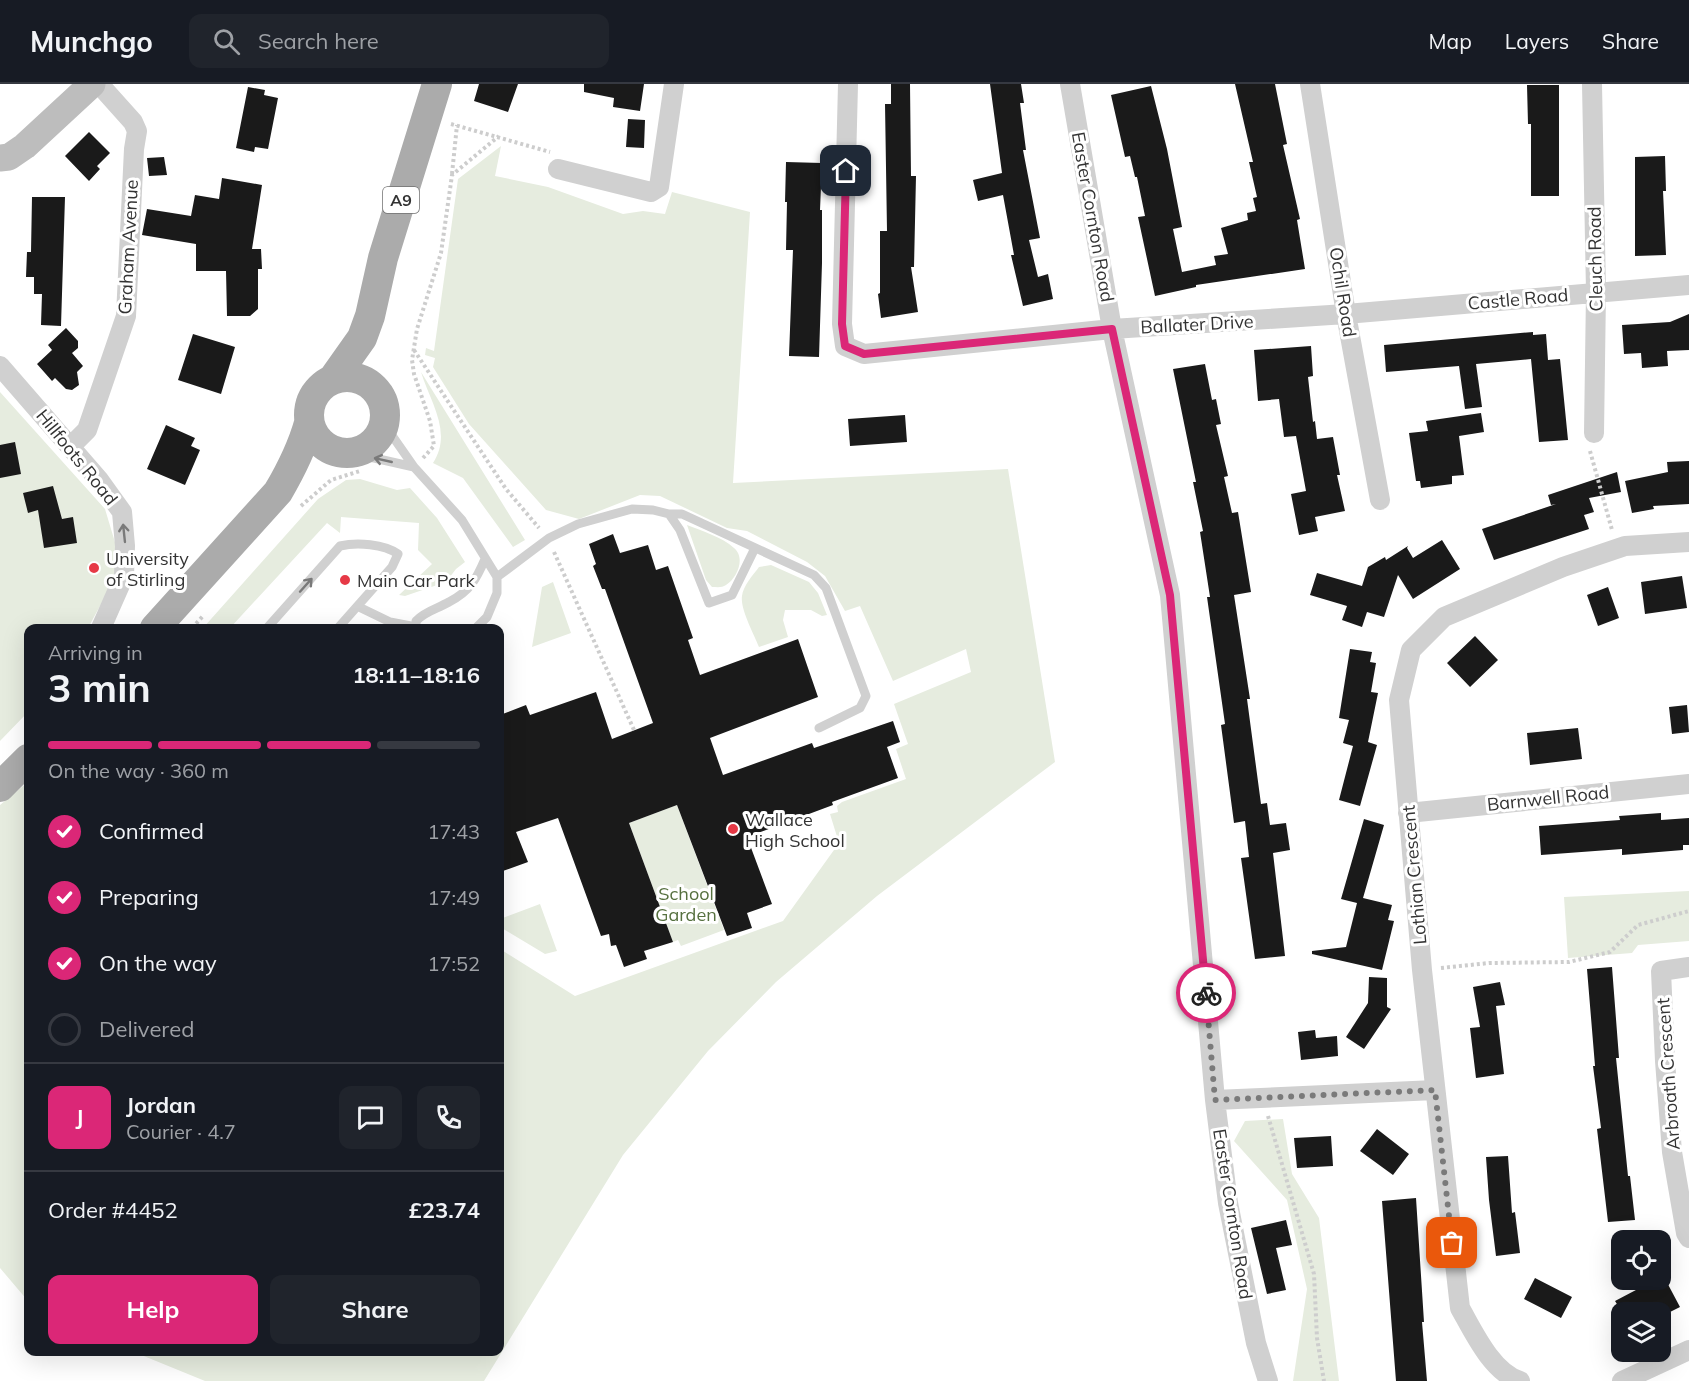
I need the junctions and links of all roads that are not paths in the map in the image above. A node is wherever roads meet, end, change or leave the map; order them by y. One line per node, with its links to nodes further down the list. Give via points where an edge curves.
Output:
1 (92, 84): 9 (main road, via 25,146)
2 (99, 84): 22 (street, Graham Avenue, via 137,131 126,316 87,430)
3 (437, 84): 14 (main road, A9, via 383,258)
4 (675, 84): 10 (street, via 659,187 651,192)
5 (849, 84): 15 (street, Ballater Drive, via 842,324 845,346 864,354)
6 (1070, 84): 15 (street, Easter Cornton Road)
7 (1310, 84): 13 (street, Ochil Road)
8 (1592, 84): 12 (street, Cleuch Road)
9 (0, 158)
10 (558, 169)
11 (1689, 285): 12 (street, Castle Road)
12 (1596, 292): 13 (street, Castle Road); 21 (street, Cleuch Road)
13 (1346, 314): 15 (street, Ballater Drive); 25 (street, Ochil Road)
14 (370, 316): 17 (main road, A9, via 362,338); 18 (main road, A9)
15 (1112, 329): 47 (street, Easter Cornton Road, via 1170,595)
16 (0, 366): 22 (street, Hillfoots Road)
17 (333, 379): 18 (main road, via 355,378); 19 (main road, A9, via 316,392 308,412)
18 (375, 389): 20 (main road, A9, via 383,406)
19 (309, 423): 23 (main road, via 319,442); 26 (main road, A9, via 291,470)
20 (384, 424): 23 (main road, A9, via 372,444); 24 (lane)
21 (1594, 433)
22 (70, 447): 33 (street, Hillfoots Road, one-way to 22, via 124,576 122,512)
23 (352, 458): 24 (lane, one-way to 23); 26 (main road, A9, via 314,465)
24 (414, 467): 30 (lane, via 462,520)
25 (1380, 500)
26 (286, 502): 34 (main road, A9)
27 (669, 514): 29 (lane, via 682,514); 29 (lane, via 680,530 709,603 732,595); 31 (lane, via 632,509 578,524 549,538)
28 (1689, 542): 44 (street, Lothian Crescent, via 1624,546 1563,567 1444,618 1411,650 1399,700)
29 (755, 548): 40 (lane, via 814,575 826,588 866,696 860,708)
30 (485, 559): 31 (lane); 38 (lane, via 476,581 451,602 423,614)
31 (497, 577): 39 (lane, via 497,593)
32 (359, 607): 35 (lane, one-way to 32, via 340,546 391,549 398,555 392,567); 36 (lane); 37 (lane)
33 (103, 624)
34 (159, 624)
35 (271, 624)
36 (342, 624)
37 (399, 624)
38 (416, 624)
39 (480, 624)
40 (819, 728)
41 (24, 763): 43 (main road)
42 (1689, 784): 44 (street, Barnwell Road)
43 (0, 787)
44 (1408, 813): 46 (street, Lothian Crescent)
45 (1689, 967): 48 (street, Arbroath Crescent, via 1661,970 1672,1152)
46 (1435, 1090): 47 (street); 50 (street, Lothian Crescent, via 1460,1308 1484,1351)
47 (1215, 1100): 51 (street, Easter Cornton Road, via 1228,1203 1256,1343)
48 (1689, 1238)
49 (1689, 1350): 52 (street)
50 (1515, 1380)
51 (1268, 1381)
52 (1622, 1381)

